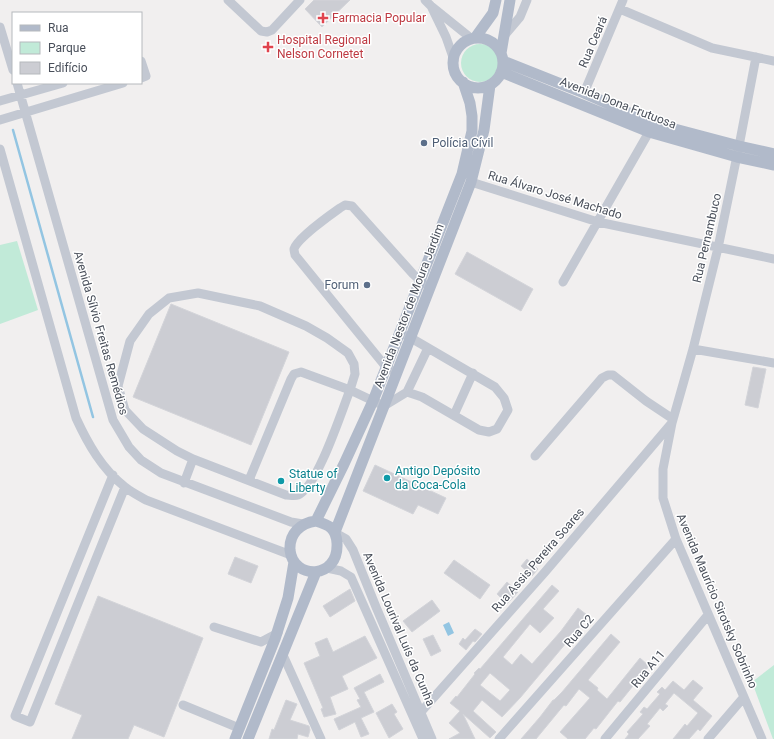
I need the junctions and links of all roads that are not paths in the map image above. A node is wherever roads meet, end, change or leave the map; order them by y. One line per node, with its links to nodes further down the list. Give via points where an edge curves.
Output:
1 (228, 0): 2 (street, via 261,31 267,32 272,30)
2 (300, 0)
3 (496, 0): 11 (main road, via 489,20)
4 (510, 0): 10 (main road)
5 (527, 0): 10 (street, via 520,17)
6 (624, 0): 8 (street, Rua Ceará)
7 (428, 3): 11 (street); 13 (street, via 446,37)
8 (620, 9): 12 (street, via 712,48); 24 (street, Rua Ceará)
9 (0, 27): 17 (street)
10 (504, 36): 15 (main road)
11 (474, 38): 13 (main road, via 459,47); 15 (main road, via 493,42 498,47)
12 (756, 57): 14 (street); 31 (street, Rua Pernambuco)
13 (454, 60): 19 (main road, Avenida Nestor de Moura Jardim, via 456,72)
14 (774, 61)
15 (502, 62): 23 (main road, via 497,79); 24 (main road, Avenida Dona Frutuosa); 29 (main road, Avenida Dona Frutuosa)
16 (142, 64): 18 (street, via 146,76)
17 (12, 67)
18 (142, 78)
19 (463, 82): 23 (main road, via 478,87); 38 (main road, Avenida Nestor de Moura Jardim, via 470,103 472,131 462,174)
20 (17, 84): 25 (street, Avenida Sílvio Freitas Remédios)
21 (59, 84): 25 (street)
22 (120, 84): 27 (street)
23 (490, 85): 34 (main road, Avenida Nestor de Moura Jardim, via 484,130)
24 (584, 93): 31 (main road, Avenida Dona Frutuosa, via 652,123)
25 (20, 95): 26 (street); 27 (street, Avenida Sílvio Freitas Remédios)
26 (0, 101)
27 (25, 112): 28 (street); 60 (street, Avenida Sílvio Freitas Remédios, via 113,420 128,447 141,460 161,473)
28 (0, 120)
29 (649, 132): 31 (main road, Avenida Dona Frutuosa); 35 (street)
30 (0, 148): 58 (street, via 76,418 87,442)
31 (738, 152): 32 (main road, Avenida Dona Frutuosa); 33 (main road, Avenida Dona Frutuosa); 36 (street, Rua Pernambuco)
32 (774, 154)
33 (774, 165)
34 (471, 182): 35 (street, Rua Álvaro José Machado); 40 (main road, Avenida Nestor de Moura Jardim)
35 (598, 222): 36 (street, Rua Álvaro José Machado); 39 (street)
36 (718, 248): 37 (street, Rua Álvaro José Machado); 45 (street, Rua Pernambuco)
37 (774, 259)
38 (420, 282): 40 (street); 41 (main road, Avenida Nestor de Moura Jardim); 47 (street, via 352,206 344,205 340,208 309,232 294,250 295,255)
39 (563, 282)
40 (430, 288): 41 (main road, Avenida Nestor de Moura Jardim)
41 (420, 299): 42 (main road, Avenida Nestor de Moura Jardim); 43 (main road, Avenida Nestor de Moura Jardim)
42 (400, 333): 43 (street); 47 (main road, Avenida Nestor de Moura Jardim)
43 (411, 338): 44 (street); 48 (main road, Avenida Nestor de Moura Jardim)
44 (428, 348): 49 (street); 51 (street)
45 (693, 349): 46 (street); 55 (street, Rua Pernambuco)
46 (774, 363)
47 (386, 367): 48 (street); 52 (main road, Avenida Nestor de Moura Jardim)
48 (396, 373): 53 (main road, Avenida Nestor de Moura Jardim)
49 (473, 373): 54 (street); 54 (street, via 495,387 504,398 508,410 497,429 489,432 479,430)
50 (350, 390): 52 (street); 57 (street, via 355,374 354,364 348,353 306,326 260,306 198,293 169,298 149,314 130,341 118,386 125,410 144,429); 59 (street, via 317,472 304,491 297,495 286,494); 59 (street, via 301,372 294,374)
51 (407, 392): 53 (street); 54 (street, via 422,397)
52 (373, 400): 53 (street); 62 (main road, Avenida Nestor de Moura Jardim)
53 (384, 406): 64 (main road, Avenida Nestor de Moura Jardim)
54 (454, 415)
55 (673, 421): 56 (street, via 613,375 608,375 602,378); 65 (street, Avenida Maurício Sirotsky Sobrinho, via 663,469 663,498); 74 (street, Rua Assis Pereira Soares, via 545,572)
56 (535, 456)
57 (193, 459): 59 (street); 60 (street)
58 (113, 475): 61 (street); 61 (street, via 15,716 30,722)
59 (249, 480)
60 (184, 483): 63 (street, Avenida Sílvio Freitas Remédios, via 290,522)
61 (125, 487): 66 (street, via 146,500)
62 (316, 521): 63 (main road); 64 (main road, via 327,524)
63 (303, 524): 66 (main road, via 294,532 290,543)
64 (336, 533): 67 (main road, Avenida Nestor de Moura Jardim, via 337,555); 74 (street, Avenida Lourival Luís da Cunha, via 346,539 353,550)
65 (676, 539): 68 (street, Avenida Maurício Sirotsky Sobrinho); 80 (street, Rua C2)
66 (293, 558): 67 (main road, via 299,567); 70 (main road, via 288,598)
67 (322, 570): 71 (main road, Avenida Nestor de Moura Jardim); 78 (street, Avenida Lourival Luís da Cunha, via 341,571 351,577)
68 (708, 615): 72 (street, Avenida Maurício Sirotsky Sobrinho); 81 (street, Rua A11)
69 (214, 627): 70 (street, via 262,642)
70 (278, 633): 75 (main road)
71 (283, 655): 76 (main road, Avenida Nestor de Moura Jardim); 77 (street)
72 (744, 697): 82 (street); 83 (street, Avenida Maurício Sirotsky Sobrinho)
73 (183, 705): 75 (street)
74 (420, 713): 79 (street, Avenida Lourival Luís da Cunha)
75 (237, 734)
76 (248, 739)
77 (321, 739)
78 (423, 739)
79 (432, 739)
80 (499, 739)
81 (605, 739)
82 (708, 739)
83 (762, 739)

